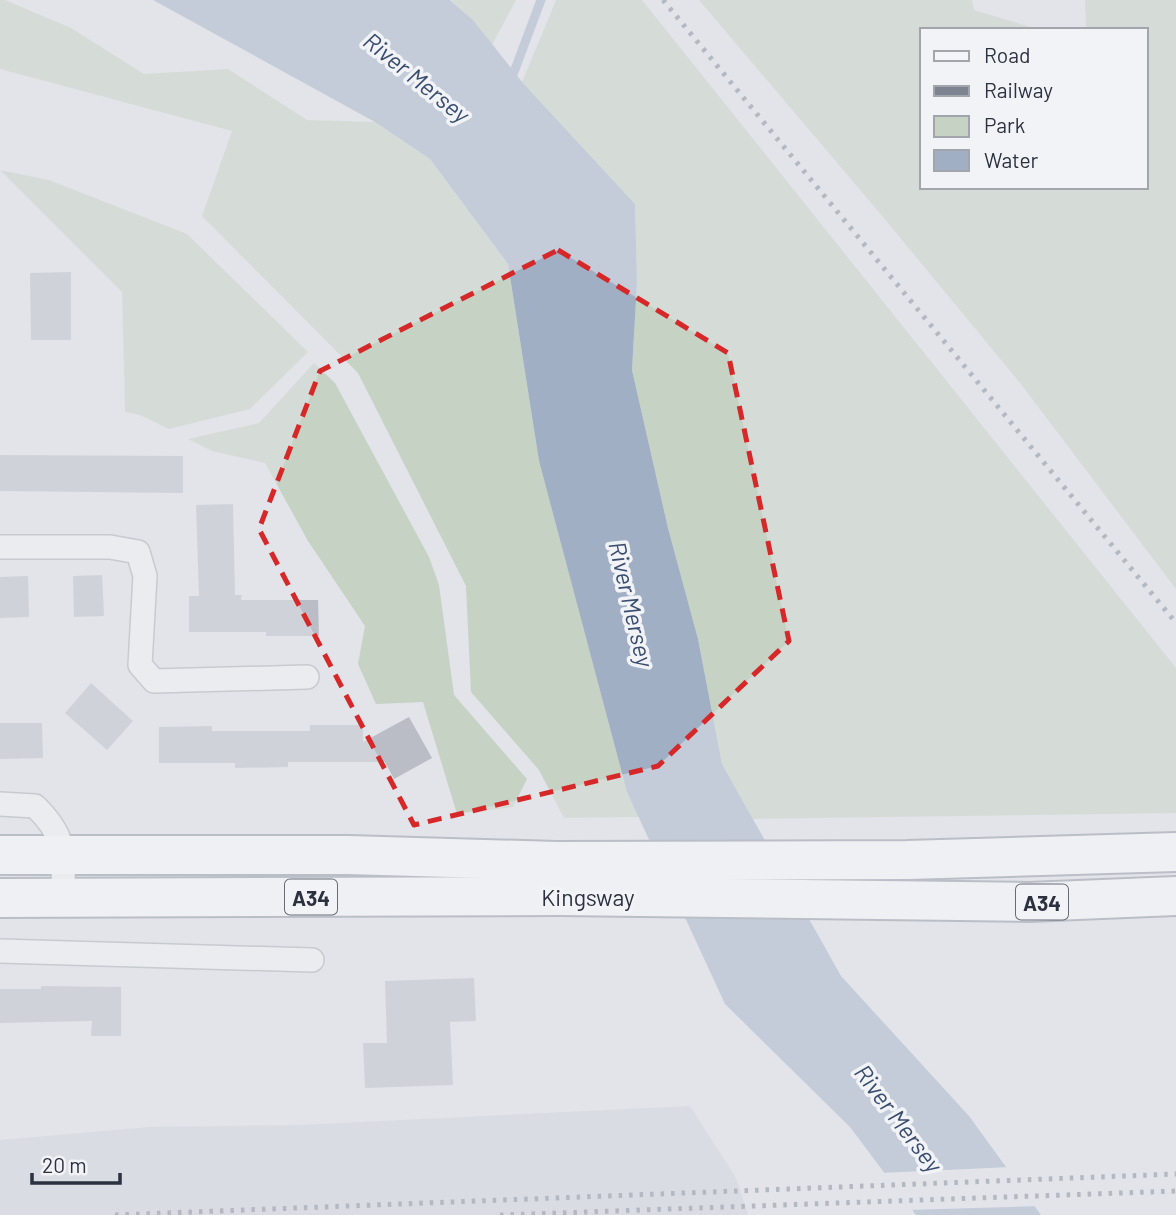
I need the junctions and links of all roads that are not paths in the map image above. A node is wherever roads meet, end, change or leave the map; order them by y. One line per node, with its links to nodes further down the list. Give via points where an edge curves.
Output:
1 (0, 547): 2 (street, via 110,547 138,552 145,576 140,665 154,681)
2 (307, 677)
3 (0, 804): 6 (street, via 35,806 51,822)
4 (1176, 852): 7 (highway, Kingsway / A34)
5 (0, 855): 6 (highway, Kingsway / A34)
6 (63, 855): 7 (highway, Kingsway / A34, via 348,855); 10 (street)
7 (558, 878): 10 (highway, Kingsway / A34); 11 (highway, Kingsway / A34, via 907,900)
8 (1176, 896): 11 (highway, Kingsway / A34)
9 (0, 898): 10 (highway, Kingsway / A34)
10 (63, 898)
11 (1041, 902): 12 (highway)
12 (1176, 913)
13 (0, 951): 14 (street)
14 (312, 960)

